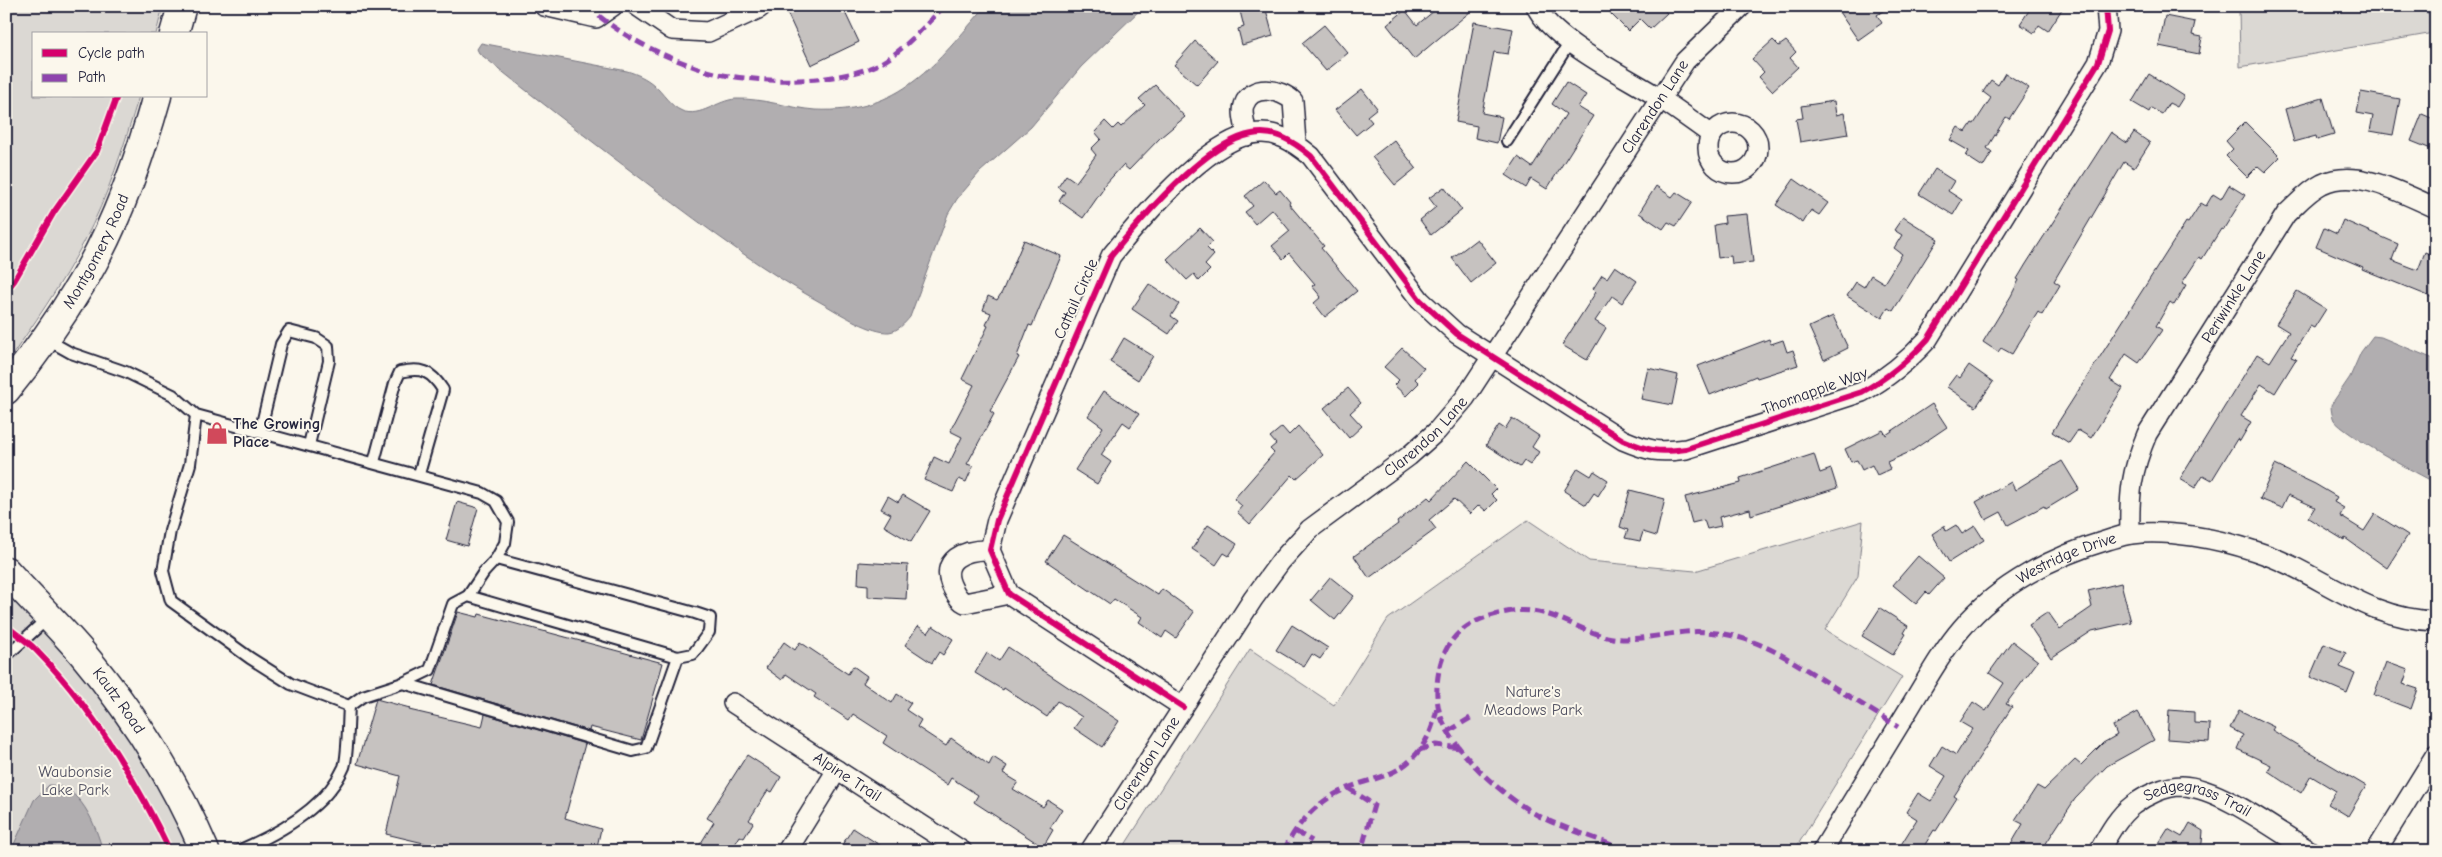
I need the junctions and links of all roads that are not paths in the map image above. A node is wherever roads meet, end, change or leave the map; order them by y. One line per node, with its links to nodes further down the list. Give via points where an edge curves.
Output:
1 (182, 6): 10 (street)
2 (544, 6): 9 (street)
3 (613, 6): 9 (street, via 596,18)
4 (637, 6): 8 (street, via 672,30 708,32)
5 (1536, 6): 11 (street, via 1541,18)
6 (1742, 6): 13 (street, Clarendon Lane, via 1685,61)
7 (2106, 6): 20 (street, Thornapple Way, via 2108,31 2098,63 1928,339 1886,379 1862,392 1686,449 1663,453 1624,440)
8 (760, 8)
9 (568, 9)
10 (175, 32)
11 (1570, 42): 13 (street); 16 (lane)
12 (156, 98): 19 (street, Montgomery Road, via 132,173 103,242 82,283)
13 (1660, 98): 14 (street); 20 (street, Clarendon Lane)
14 (1712, 135)
15 (1247, 136): 17 (street, Cattail Circle, via 1253,133 1277,135); 17 (street, via 1243,107 1246,100 1256,93 1274,90 1293,101); 28 (street, Cattail Circle, via 1210,155 1186,176 1111,256 997,520)
16 (1507, 141)
17 (1296, 143): 20 (street, Cattail Circle, via 1311,156 1420,300 1440,321)
18 (2436, 208): 27 (street, Periwinkle Lane, via 2387,187 2343,179 2322,184 2286,214 2147,434 2136,460 2129,493)
19 (45, 338): 21 (street, Montgomery Road); 22 (lane, via 71,353 126,372 173,395)
20 (1492, 356): 40 (street, Clarendon Lane, via 1465,398 1437,431 1310,529 1281,560)
21 (6, 390)
22 (196, 414): 23 (lane); 39 (lane, via 190,464 170,531 163,572 171,601 291,684)
23 (260, 432): 24 (lane); 24 (lane, via 281,344 289,331 316,338 328,346 329,361)
24 (309, 445): 25 (lane)
25 (374, 462): 26 (lane); 26 (lane, via 400,372 417,368 436,379 443,390)
26 (420, 474): 29 (lane, via 482,493 496,502 508,522 505,543)
27 (2130, 534): 34 (street, Westridge Drive, via 2178,535 2255,551 2391,616); 48 (street, Westridge Drive, via 2082,548 2035,569 1993,598 1962,628 1937,663)
28 (990, 550): 31 (street); 31 (street, via 973,549 952,561 948,572 950,583 965,603)
29 (496, 559): 32 (lane); 36 (lane, via 710,618 709,632 693,654)
30 (6, 571): 33 (street, Kautz Road)
31 (1009, 594): 40 (street)
32 (468, 596): 36 (lane); 37 (lane, via 453,604 430,670)
33 (49, 618): 35 (lane); 43 (street, Kautz Road, via 104,681 145,738)
34 (2436, 621)
35 (6, 656)
36 (678, 657): 37 (lane, via 646,748 633,751)
37 (403, 683): 39 (lane, via 363,696)
38 (733, 703): 42 (street, Alpine Trail)
39 (349, 706): 44 (lane, via 344,766 323,797 297,819)
40 (1183, 707): 47 (street, Clarendon Lane)
41 (2436, 754): 51 (street)
42 (837, 770): 45 (street); 46 (street, Alpine Trail)
43 (205, 851)
44 (238, 851)
45 (786, 851)
46 (962, 851)
47 (1090, 851)
48 (1822, 851)
49 (2099, 851): 50 (street, Sedgegrass Trail, via 2132,805 2159,790 2181,786 2220,797)
50 (2310, 851)
51 (2376, 851)

